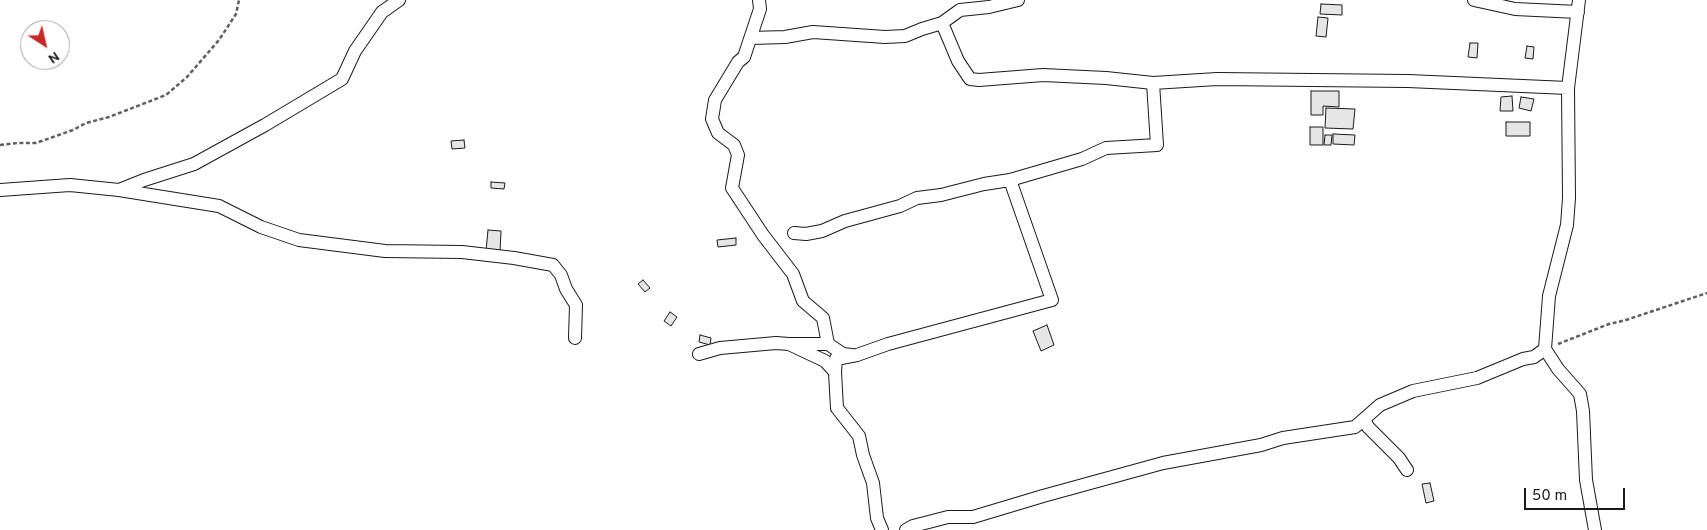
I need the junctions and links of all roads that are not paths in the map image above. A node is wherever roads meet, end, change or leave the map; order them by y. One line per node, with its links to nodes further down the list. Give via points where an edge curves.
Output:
1 (399, 0): 12 (street, via 382,12 355,51 342,79 194,164)
2 (759, 0): 7 (street, via 760,9)
3 (1018, 0): 6 (street, via 960,10)
4 (1474, 0): 5 (street, via 1516,9)
5 (1578, 6): 9 (street)
6 (942, 23): 7 (street, via 905,36 813,32); 8 (street, via 958,62 970,79 1043,75)
7 (751, 38): 16 (street, via 744,57 715,100 712,119 718,133 734,146 738,155 732,188 792,274 803,301 823,318)
8 (1153, 84): 9 (street, via 1217,79 1408,81); 10 (street, via 1157,145 1106,148 1082,159)
9 (1568, 88): 17 (street, via 1567,226 1549,296)
10 (1010, 180): 13 (street, via 917,198 822,231); 19 (street, via 1052,300)
11 (0, 190): 12 (street, via 70,185)
12 (119, 190): 14 (street, via 219,206 261,227 299,240 385,251 462,252 553,266 576,305)
13 (794, 233)
14 (575, 338)
15 (789, 344): 16 (street); 18 (street, via 720,348); 20 (street, via 825,361)
16 (828, 344): 19 (street, via 843,354)
17 (1545, 349): 21 (street, via 1534,357 1477,378 1413,392 1380,405); 25 (street, via 1580,394 1586,480)
18 (699, 354)
19 (857, 355): 20 (street, via 836,359)
20 (835, 372): 23 (street, via 837,408 859,436)
21 (1364, 419): 22 (street); 24 (street, via 1355,427 1163,463 973,517 948,517)
22 (1407, 470)
23 (882, 530)
24 (906, 530)
25 (1596, 530)

